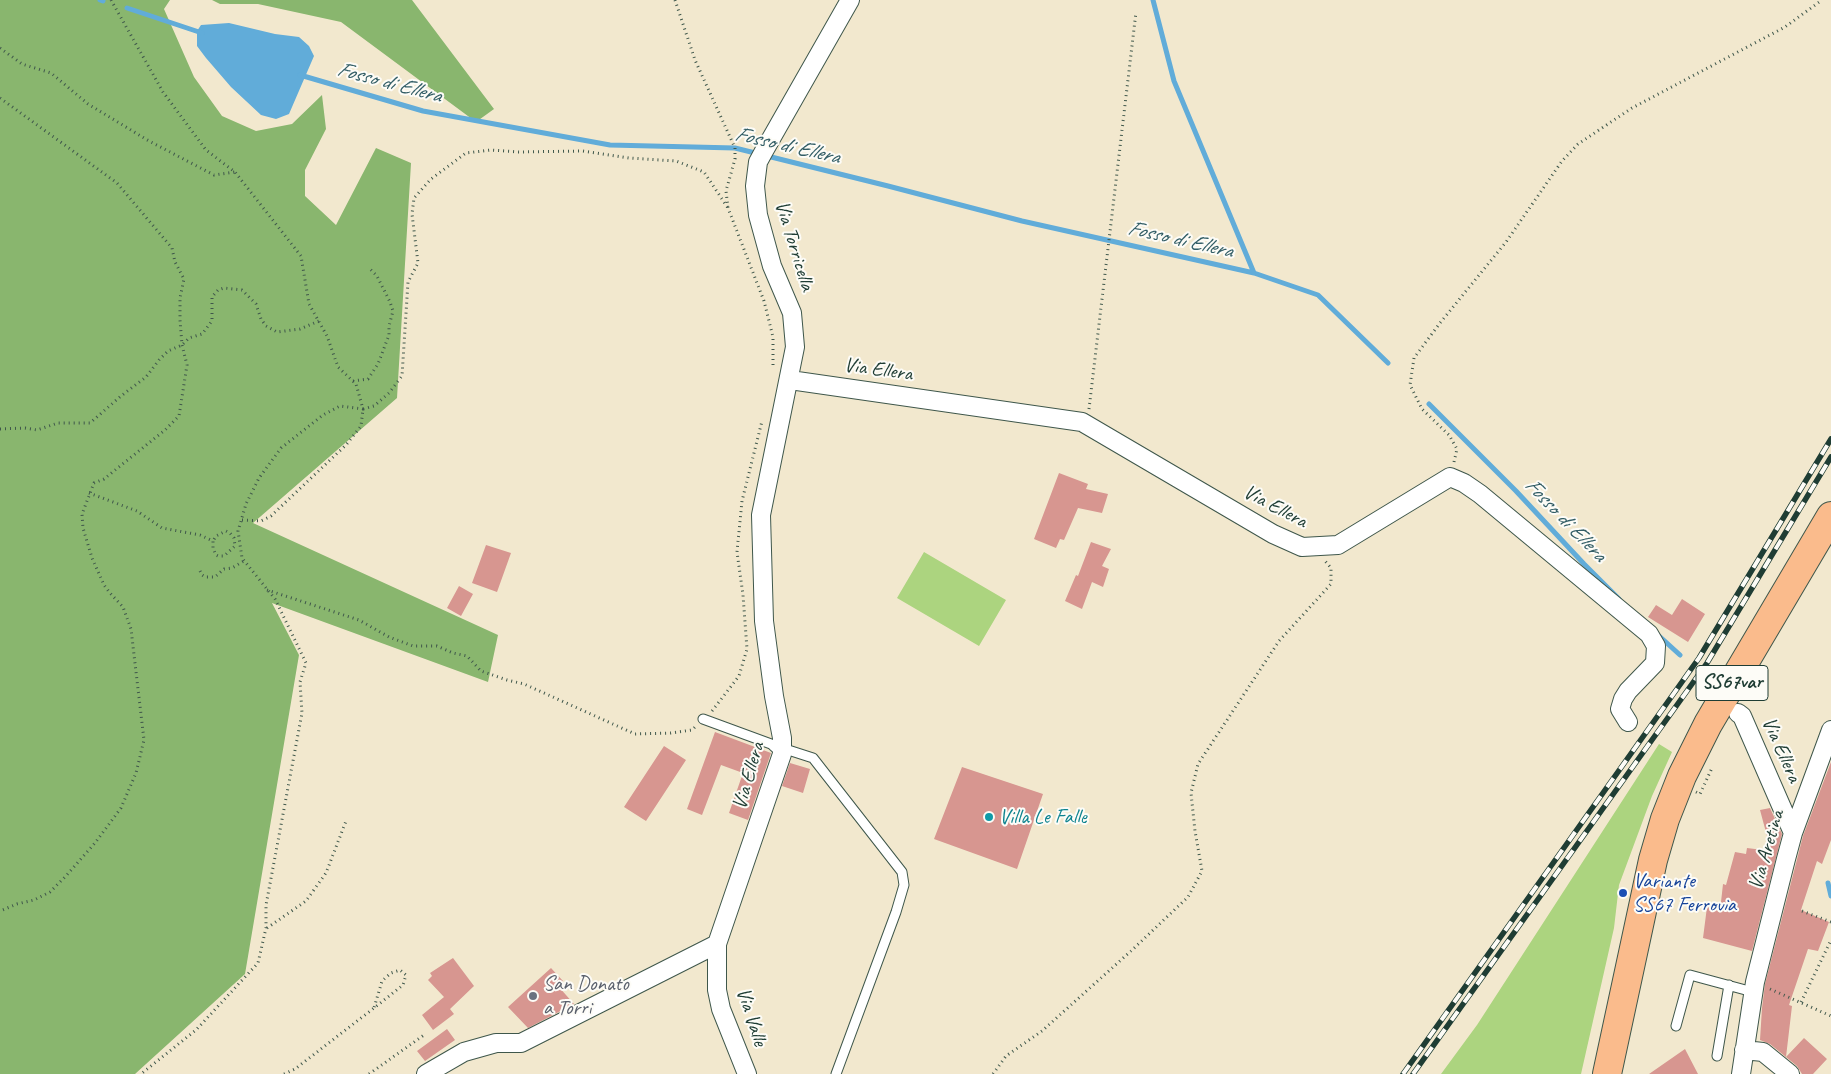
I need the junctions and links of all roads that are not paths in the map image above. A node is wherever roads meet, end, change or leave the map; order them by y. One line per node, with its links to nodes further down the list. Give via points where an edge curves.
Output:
1 (850, 0): 2 (street, Via Torricella, via 761,157 754,186 772,266 792,313 795,348)
2 (790, 380): 6 (street, Via Ellera, via 1082,422 1273,534 1302,547 1338,545 1450,477 1464,482 1648,634 1656,646 1655,663 1623,699 1620,709); 8 (street, Via Ellera, via 761,515 764,621)
3 (1831, 516): 10 (main road, SS67var, via 1708,724 1682,776)
4 (1738, 713): 9 (street, Via Ellera)
5 (703, 719): 8 (lane)
6 (1628, 722)
7 (1831, 730): 9 (street, Via Aretina)
8 (782, 751): 11 (street, Via Ellera); 19 (lane, via 813,758 902,872 904,885 896,912)
9 (1793, 833): 13 (street, Via Aretina)
10 (1653, 860): 20 (main road, SS67var, via 1624,938); 21 (main road, SS67var)
11 (717, 944): 17 (street, via 521,1043 496,1043 464,1052); 18 (street, Via Valle, via 717,990 721,1009)
12 (1729, 985): 13 (lane); 14 (lane, via 1690,975); 16 (lane)
13 (1754, 987): 15 (street, Via Aretina)
14 (1676, 1026)
15 (1744, 1050): 22 (street, Via Aretina); 23 (street, via 1763,1052)
16 (1717, 1056)
17 (426, 1074)
18 (747, 1074)
19 (836, 1074)
20 (1591, 1074)
21 (1607, 1074)
22 (1741, 1074)
23 (1790, 1074)

